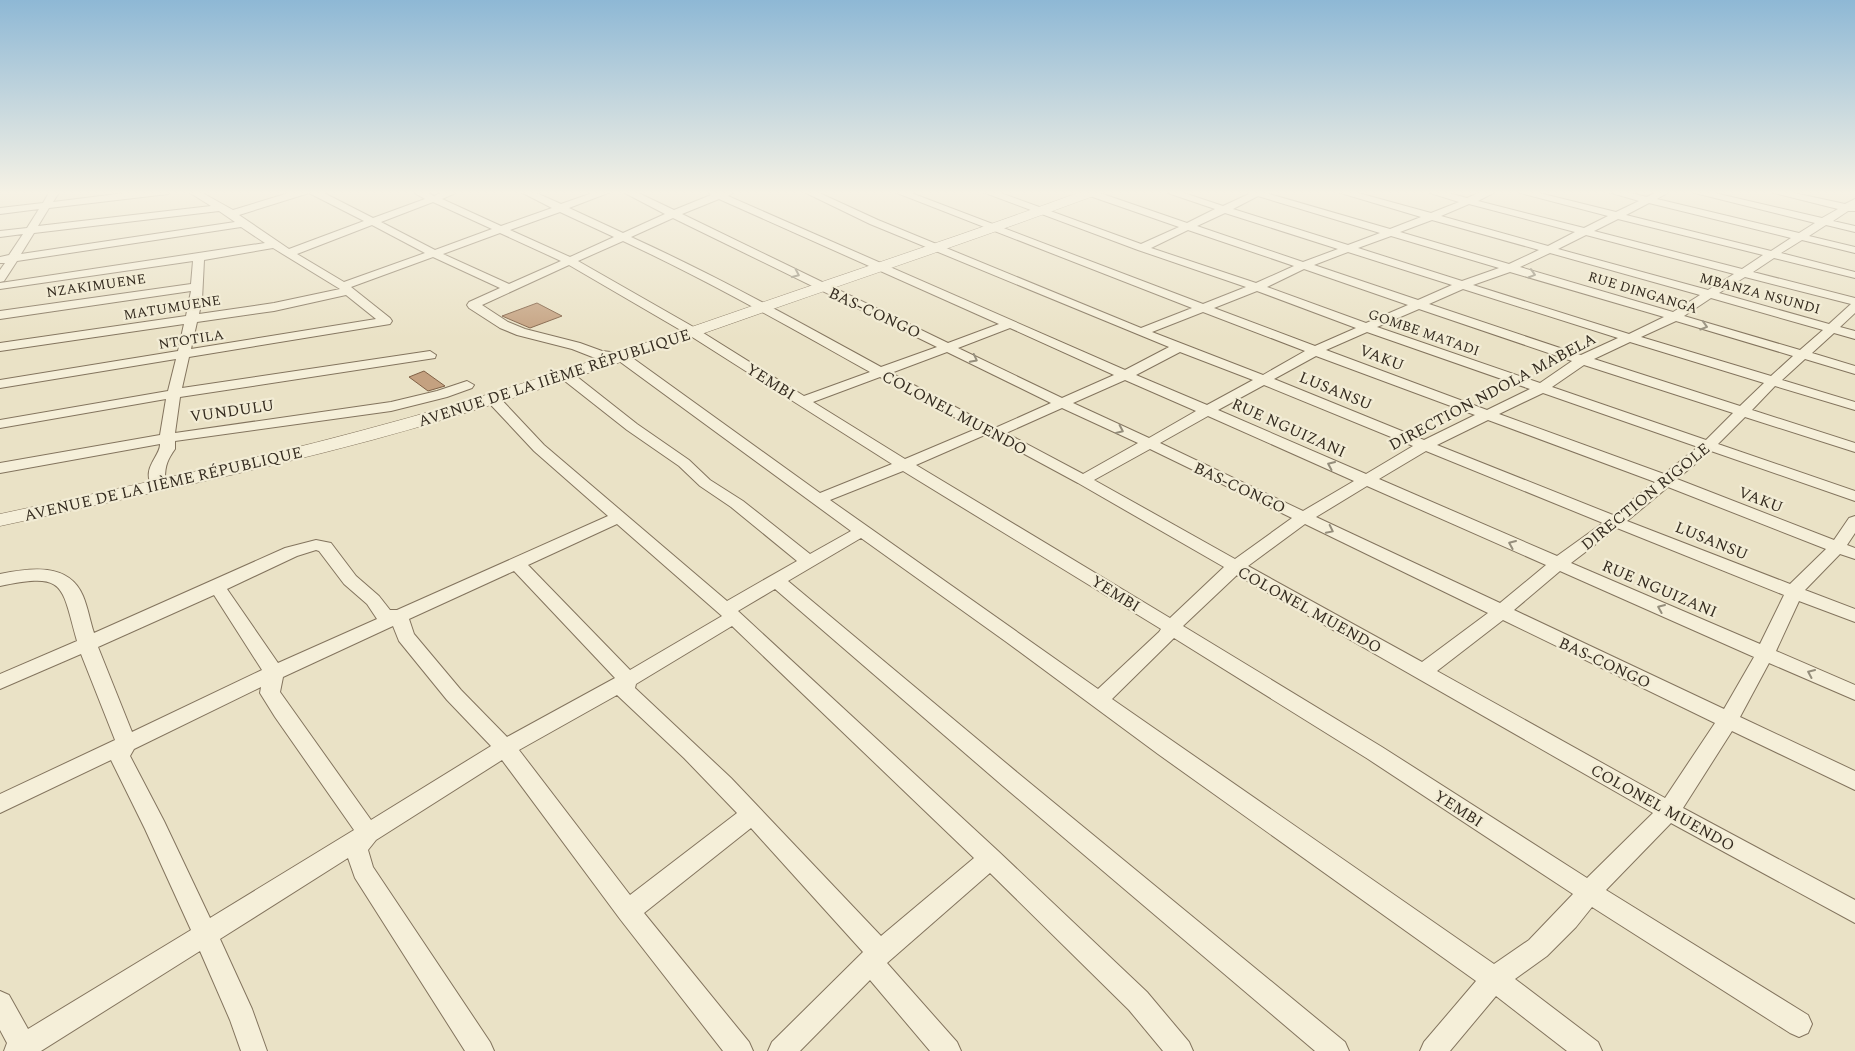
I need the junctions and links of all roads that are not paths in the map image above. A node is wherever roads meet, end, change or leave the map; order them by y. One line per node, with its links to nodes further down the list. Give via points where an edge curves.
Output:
1 (25, 240): 37 (street)
2 (137, 240): 37 (street)
3 (269, 240): 27 (street)
4 (322, 240): 33 (street)
5 (408, 240): 34 (street)
6 (472, 240): 34 (street)
7 (525, 240): 39 (street, YEMBI)
8 (620, 240): 39 (street)
9 (629, 240): 56 (street, COLONEL MUENDO)
10 (727, 240): 49 (street, BAS-CONGO, one-way to 49)
11 (821, 240): 41 (street, RUE NGUIZANI)
12 (918, 240): 28 (street, LUSANSU)
13 (961, 240): 28 (street, AVENUE DE LA IIÈME RÉPUBLIQUE)
14 (1026, 240): 58 (street, VAKU)
15 (1119, 240): 29 (street, GOMBE MATADI)
16 (1158, 240): 29 (street)
17 (1227, 240): 40 (street)
18 (1323, 240): 30 (street)
19 (1371, 240): 30 (street)
20 (1411, 240): 42 (street, RUE DINGANGA)
21 (1513, 240): 31 (street, MBANZA NSUNDI)
22 (1569, 240): 31 (street)
23 (1616, 240): 43 (street)
24 (1714, 240): 35 (street)
25 (1796, 240): 35 (street, DIRECTION NDOLA MABELA)
26 (1814, 240): 32 (street)
27 (275, 244): 33 (street); 36 (street)
28 (938, 248): 41 (street, AVENUE DE LA IIÈME RÉPUBLIQUE); 66 (street, LUSANSU)
29 (1142, 248): 50 (street, GOMBE MATADI)
30 (1348, 248): 40 (street); 46 (street)
31 (1548, 250): 42 (street); 53 (street, MBANZA NSUNDI)
32 (1855, 250)
33 (288, 253): 52 (street)
34 (435, 254): 51 (street); 52 (street)
35 (1773, 255): 43 (street, DIRECTION NDOLA MABELA); 44 (street)
36 (199, 256): 47 (street); 48 (street)
37 (12, 259): 38 (street); 45 (street)
38 (0, 260)
39 (570, 261): 51 (street); 65 (street, YEMBI)
40 (1302, 266): 50 (street); 55 (street)
41 (879, 267): 49 (street, AVENUE DE LA IIÈME RÉPUBLIQUE); 62 (street, RUE NGUIZANI)
42 (1510, 268): 46 (street); 60 (street, RUE DINGANGA, one-way to 60)
43 (1741, 273): 53 (street, DIRECTION NDOLA MABELA); 54 (street)
44 (1855, 276)
45 (0, 279)
46 (1461, 285): 55 (street); 68 (street)
47 (0, 286)
48 (197, 287): 59 (street, NZAKIMUENE); 61 (street)
49 (823, 287): 56 (street, AVENUE DE LA IIÈME RÉPUBLIQUE); 70 (street, BAS-CONGO)
50 (1257, 287): 58 (street); 63 (street, GOMBE MATADI)
51 (508, 288): 76 (street, via 473,305 521,332 600,355)
52 (345, 289): 61 (street, MATUMUENE, via 274,307); 73 (street, NTOTILA, via 386,321)
53 (1711, 295): 60 (street, DIRECTION NDOLA MABELA); 64 (street, MBANZA NSUNDI)
54 (1855, 302)
55 (1419, 305): 63 (street); 77 (street)
56 (763, 306): 65 (street, AVENUE DE LA IIÈME RÉPUBLIQUE); 79 (street, COLONEL MUENDO)
57 (1855, 307): 64 (street, DIRECTION RIGOLE)
58 (1200, 308): 66 (street); 72 (street, VAKU)
59 (0, 315)
60 (1674, 317): 68 (street, DIRECTION NDOLA MABELA); 75 (street, RUE DINGANGA, one-way to 75)
61 (191, 320): 69 (street, MATUMUENE); 73 (street)
62 (1010, 324): 70 (street); 81 (street, RUE NGUIZANI)
63 (1367, 328): 72 (street); 86 (street, GOMBE MATADI)
64 (1833, 328): 67 (street, MBANZA NSUNDI); 75 (street, DIRECTION RIGOLE)
65 (693, 332): 76 (street, AVENUE DE LA IIÈME RÉPUBLIQUE); 89 (street, YEMBI)
66 (1141, 332): 71 (street, LUSANSU)
67 (1855, 334)
68 (1630, 338): 77 (street, DIRECTION NDOLA MABELA); 83 (street)
69 (0, 347)
70 (950, 347): 79 (street); 90 (street, BAS-CONGO, one-way to 90)
71 (1180, 347): 81 (street); 82 (street, LUSANSU)
72 (1317, 350): 82 (street); 94 (street, VAKU)
73 (183, 355): 84 (street, NTOTILA); 87 (street)
74 (430, 355): 87 (street)
75 (1803, 355): 78 (street, RUE DINGANGA); 83 (street, DIRECTION RIGOLE)
76 (622, 357): 80 (street, AVENUE DE LA IIÈME RÉPUBLIQUE); 109 (street)
77 (1582, 360): 86 (street, DIRECTION NDOLA MABELA); 93 (street)
78 (1855, 370)
79 (880, 372): 89 (street); 96 (street, COLONEL MUENDO)
80 (566, 375): 88 (street, AVENUE DE LA IIÈME RÉPUBLIQUE); 117 (street, via 684,463 704,483 738,504)
81 (1125, 375): 90 (street); 92 (street, RUE NGUIZANI)
82 (1264, 380): 92 (street); 99 (street, LUSANSU)
83 (1772, 382): 91 (street); 93 (street, DIRECTION RIGOLE)
84 (0, 384)
85 (467, 386): 97 (street, VUNDULU, via 396,406)
86 (1540, 389): 94 (street, DIRECTION NDOLA MABELA); 100 (street, GOMBE MATADI)
87 (174, 394): 95 (street); 97 (street)
88 (487, 400): 107 (street, AVENUE DE LA IIÈME RÉPUBLIQUE, via 365,436); 110 (street, via 493,399 539,448)
89 (803, 401): 102 (street, YEMBI)
90 (1062, 403): 96 (street); 98 (street, BAS-CONGO, one-way to 98)
91 (1855, 406)
92 (1210, 411): 98 (street); 105 (street, RUE NGUIZANI, one-way to 92)
93 (1743, 413): 100 (street, DIRECTION RIGOLE); 101 (street)
94 (1487, 415): 99 (street, DIRECTION NDOLA MABELA); 106 (street, VAKU)
95 (0, 424)
96 (991, 431): 102 (street); 104 (street, COLONEL MUENDO)
97 (167, 438): 103 (street, VUNDULU); 107 (street, via 168,449 160,456 157,482)
98 (1151, 444): 104 (street); 111 (street, BAS-CONGO)
99 (1426, 445): 105 (street, DIRECTION NDOLA MABELA); 114 (street, LUSANSU)
100 (1707, 447): 106 (street, DIRECTION RIGOLE); 108 (street, GOMBE MATADI)
101 (1855, 448)
102 (904, 465): 109 (street); 129 (street, YEMBI)
103 (0, 468)
104 (1083, 480): 120 (street, COLONEL MUENDO)
105 (1365, 480): 111 (street, DIRECTION NDOLA MABELA); 119 (street, RUE NGUIZANI, one-way to 105)
106 (1666, 480): 114 (street, DIRECTION RIGOLE); 116 (street, VAKU)
107 (171, 483): 112 (street, AVENUE DE LA IIÈME RÉPUBLIQUE)
108 (1855, 496)
109 (818, 499): 115 (street)
110 (619, 517): 118 (street); 126 (street)
111 (1304, 517): 120 (street, DIRECTION NDOLA MABELA); 125 (street, BAS-CONGO, one-way to 125)
112 (0, 520)
113 (1855, 520): 116 (street)
114 (1616, 521): 119 (street, DIRECTION RIGOLE); 124 (street, LUSANSU)
115 (862, 531): 117 (street); 137 (street)
116 (1846, 550): 124 (street)
117 (809, 562): 122 (street)
118 (517, 564): 127 (street); 134 (street)
119 (1558, 564): 125 (street, DIRECTION RIGOLE); 131 (street, RUE NGUIZANI, one-way to 119)
120 (1235, 567): 129 (street, DIRECTION NDOLA MABELA); 132 (street, COLONEL MUENDO)
121 (0, 580): 130 (street, via 17,576 46,576 65,582 74,597)
122 (777, 581): 126 (street); 162 (street)
123 (218, 587): 127 (street, via 291,552 316,545 325,547 350,580 374,600 384,617); 130 (street); 133 (street)
124 (1794, 591): 128 (street, LUSANSU); 131 (street)
125 (1501, 612): 132 (street, DIRECTION RIGOLE); 138 (street, BAS-CONGO)
126 (730, 614): 134 (street); 146 (street)
127 (399, 616): 133 (street); 140 (street, via 406,636 454,695)
128 (1855, 616)
129 (1171, 627): 137 (street, DIRECTION NDOLA MABELA, via 1166,636); 147 (street, YEMBI, via 1375,753)
130 (87, 644): 135 (street); 139 (street)
131 (1766, 652): 136 (street, RUE NGUIZANI, one-way to 131); 138 (street)
132 (1422, 672): 143 (street, COLONEL MUENDO)
133 (274, 673): 139 (street); 145 (street, via 270,693)
134 (628, 680): 140 (street); 144 (street, via 624,690)
135 (0, 682)
136 (1855, 693)
137 (1100, 699): 152 (street)
138 (1728, 720): 141 (street, BAS-CONGO); 143 (street)
139 (127, 743): 142 (street); 150 (street, via 118,755)
140 (505, 748): 145 (street); 148 (street)
141 (1855, 781)
142 (0, 804)
143 (1669, 811): 147 (street); 149 (street, COLONEL MUENDO)
144 (752, 814): 148 (street); 151 (street)
145 (368, 833): 150 (street); 157 (street, via 356,848 363,870)
146 (990, 858): 151 (street); 161 (street, via 1138,1001)
147 (1589, 892): 152 (street, via 1538,948); 154 (street, YEMBI)
148 (628, 911): 158 (street)
149 (1855, 912)
150 (205, 934): 155 (street); 156 (street, via 243,1018)
151 (876, 958): 159 (street); 160 (street)
152 (1494, 979): 163 (street); 164 (street)
153 (0, 1004): 155 (street)
154 (1799, 1024)
155 (20, 1050)
156 (254, 1051)
157 (481, 1051)
158 (740, 1051)
159 (782, 1051)
160 (948, 1051)
161 (1180, 1051)
162 (1336, 1051)
163 (1433, 1051)
164 (1589, 1051)

